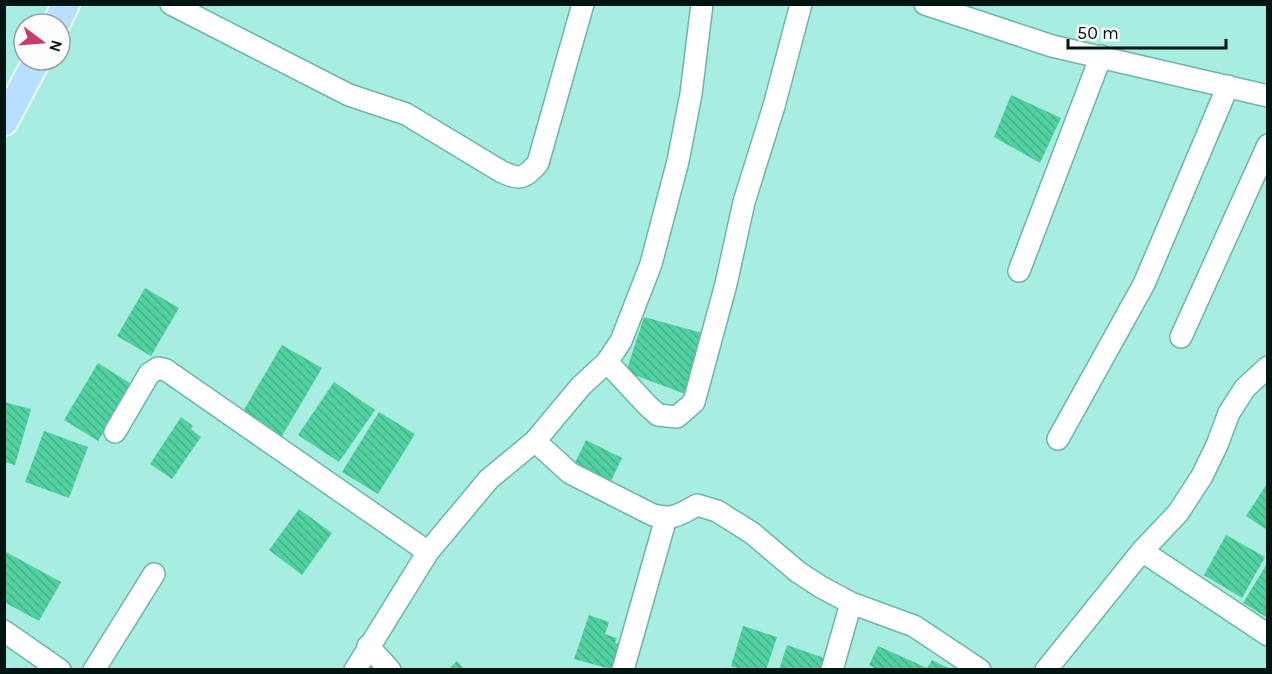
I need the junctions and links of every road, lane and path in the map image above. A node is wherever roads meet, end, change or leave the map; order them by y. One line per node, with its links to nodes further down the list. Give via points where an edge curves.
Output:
1 (171, 4): 2 (street, via 350,95 406,114 516,178 527,175 538,163)
2 (583, 4)
3 (702, 4): 14 (street, via 678,161 651,264 621,341)
4 (801, 4): 14 (street, via 744,202 694,402 677,417 658,414)
5 (925, 4): 6 (street, via 1052,46)
6 (1101, 56): 8 (street); 12 (street)
7 (31, 72): 10 (main road)
8 (1228, 86): 9 (street); 17 (street, via 1144,284)
9 (1268, 96)
10 (4, 122)
11 (1268, 145): 13 (street)
12 (1019, 271)
13 (1181, 337)
14 (607, 362): 18 (street, via 581,386)
15 (1268, 367): 20 (street, via 1245,388 1229,413 1202,476 1178,513)
16 (114, 432): 21 (street, via 150,374 158,368 166,370)
17 (1058, 439)
18 (535, 441): 19 (street, via 570,473); 21 (street, via 489,479)
19 (666, 518): 23 (street, via 697,505 717,511 752,533 798,572); 31 (street)
20 (1142, 550): 25 (street); 34 (street)
21 (428, 552): 26 (street)
22 (154, 574): 28 (street)
23 (851, 603): 32 (street); 33 (street, via 914,627)
24 (4, 631): 27 (street)
25 (1268, 635)
26 (368, 646): 29 (street); 30 (street)
27 (60, 669)
28 (94, 669)
29 (355, 669)
30 (390, 669)
31 (623, 669)
32 (832, 669)
33 (980, 669)
34 (1046, 669)

